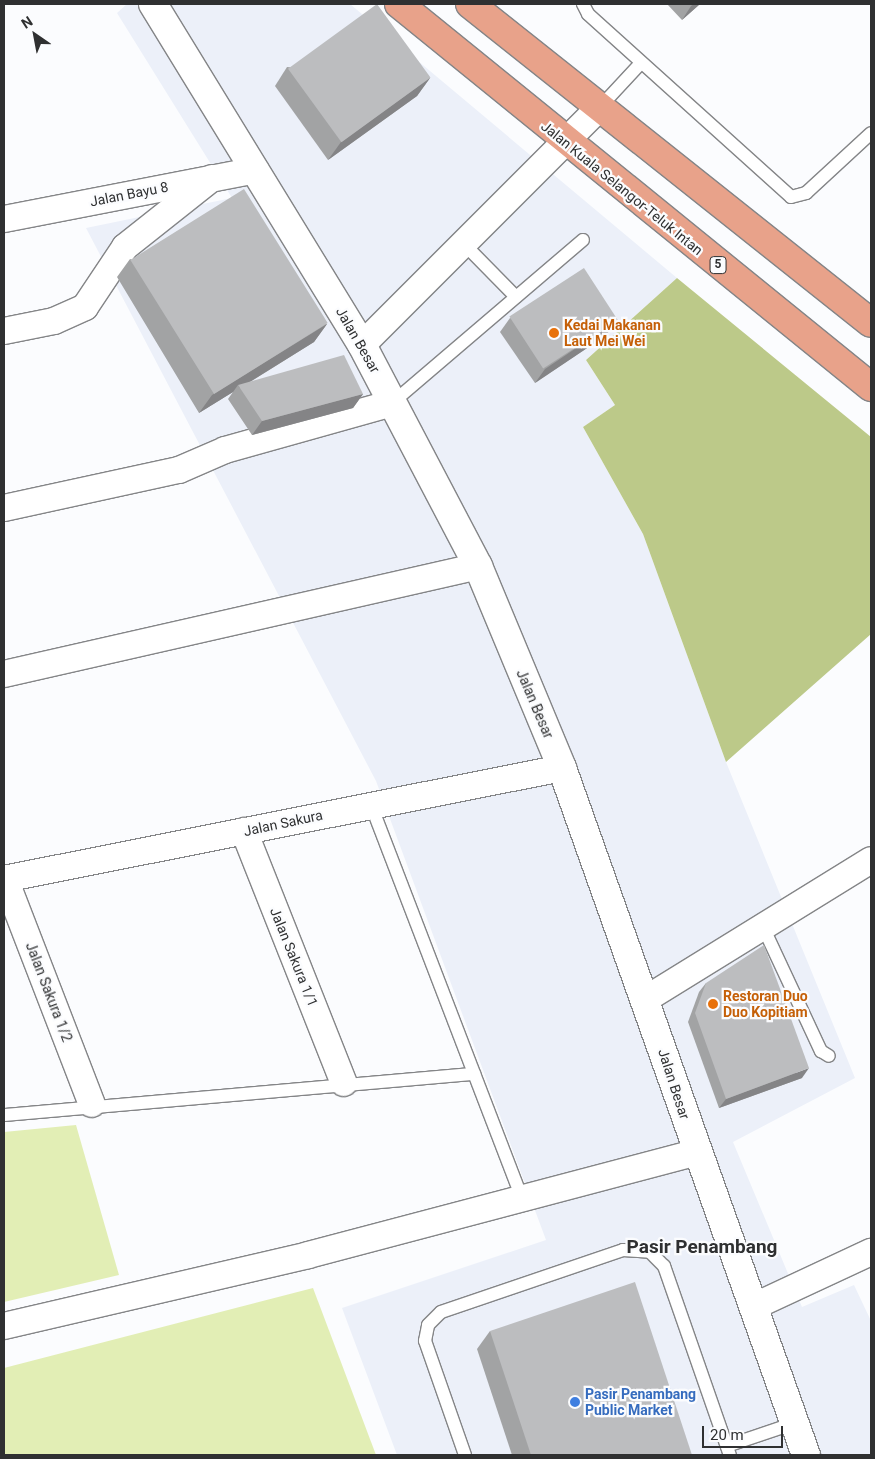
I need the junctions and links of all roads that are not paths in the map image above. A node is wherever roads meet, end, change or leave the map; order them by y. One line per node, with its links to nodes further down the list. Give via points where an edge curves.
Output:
1 (153, 4): 9 (street, Jalan Besar)
2 (399, 4): 8 (highway, Jalan Kuala Selangor-Teluk Intan / 5)
3 (470, 4): 6 (highway)
4 (583, 4): 5 (lane, via 588,14)
5 (641, 64): 6 (lane); 7 (lane, via 791,197 806,193)
6 (601, 106): 8 (street); 15 (highway)
7 (871, 133)
8 (565, 142): 13 (street); 18 (highway, Jalan Kuala Selangor-Teluk Intan / 5)
9 (255, 170): 10 (street, Jalan Bayu 8); 17 (street, Jalan Besar)
10 (212, 178): 11 (street, Jalan Bayu 8); 16 (street, via 125,247 85,307 54,321)
11 (4, 219)
12 (583, 240): 14 (lane)
13 (464, 244): 14 (lane); 17 (street)
14 (516, 297): 19 (lane)
15 (871, 323)
16 (4, 331)
17 (362, 345): 19 (street, Jalan Besar)
18 (871, 387)
19 (392, 403): 20 (street, via 225,450 179,470); 21 (street, Jalan Besar)
20 (4, 508)
21 (478, 566): 22 (street); 23 (street, Jalan Besar)
22 (4, 674)
23 (562, 768): 24 (street, Jalan Sakura); 29 (street, Jalan Besar)
24 (371, 806): 25 (street, Jalan Sakura); 31 (lane)
25 (244, 831): 27 (street, Jalan Sakura); 32 (street, Jalan Sakura 1/1)
26 (871, 860): 28 (street)
27 (5, 879): 33 (street, Jalan Sakura 1/2)
28 (764, 929): 29 (street); 30 (lane, via 821,1051)
29 (646, 999): 35 (street, Jalan Besar)
30 (829, 1056)
31 (474, 1074): 32 (lane); 36 (lane)
32 (344, 1083): 33 (lane)
33 (92, 1104): 34 (lane)
34 (4, 1115)
35 (697, 1152): 36 (street); 38 (street, Jalan Besar)
36 (522, 1198): 39 (street, via 308,1256)
37 (871, 1252): 38 (street)
38 (755, 1306): 40 (street, Jalan Besar)
39 (4, 1326)
40 (795, 1423): 41 (lane); 43 (street, Jalan Besar)
41 (729, 1451): 42 (lane, via 664,1266 650,1252 623,1250 441,1312 428,1325 425,1341)
42 (465, 1455)
43 (806, 1455)

